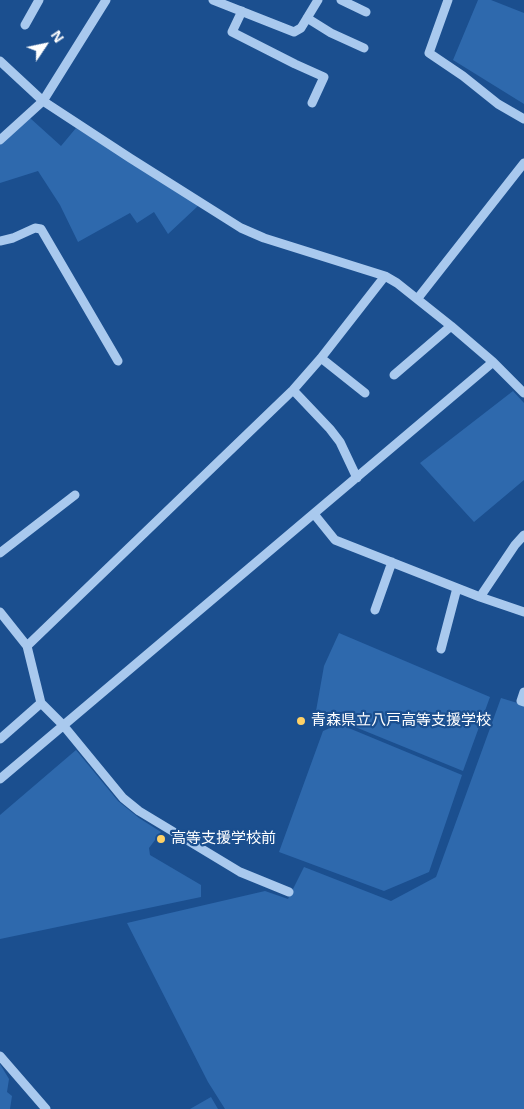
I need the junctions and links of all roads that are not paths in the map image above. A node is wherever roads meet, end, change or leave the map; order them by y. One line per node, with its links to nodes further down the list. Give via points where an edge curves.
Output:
1 (39, 0): 10 (street)
2 (106, 0): 13 (street)
3 (213, 0): 7 (street)
4 (318, 0): 9 (street)
5 (341, 0): 8 (street)
6 (448, 0): 15 (street, via 429,53 498,104)
7 (242, 11): 9 (street, via 294,32); 14 (street, via 232,32 324,77)
8 (366, 12)
9 (307, 18): 11 (street)
10 (25, 25)
11 (364, 48)
12 (0, 61): 13 (street)
13 (43, 100): 16 (street); 19 (street, via 241,228)
14 (312, 103)
15 (524, 119)
16 (0, 140)
17 (524, 162): 20 (street)
18 (0, 241): 23 (street, via 41,228)
19 (385, 276): 20 (street); 22 (street)
20 (418, 298): 21 (street)
21 (452, 326): 24 (street); 25 (street)
22 (321, 358): 26 (street); 28 (street)
23 (118, 362)
24 (493, 362): 27 (street); 29 (street)
25 (394, 375)
26 (292, 390): 29 (street, via 340,442); 40 (street)
27 (524, 392)
28 (365, 393)
29 (356, 478): 31 (street)
30 (75, 495): 33 (street)
31 (314, 514): 34 (street, via 335,540); 45 (street)
32 (524, 535): 36 (street)
33 (0, 553)
34 (392, 562): 35 (street); 37 (street)
35 (457, 588): 36 (street); 41 (street)
36 (480, 597): 39 (street)
37 (375, 610)
38 (0, 612): 40 (street)
39 (524, 612)
40 (27, 646): 44 (street)
41 (441, 648)
42 (524, 692): 43 (street, via 521,701)
43 (524, 702)
44 (41, 703): 45 (street); 46 (street)
45 (62, 725): 47 (street); 48 (street, via 122,798 139,811 240,872)
46 (0, 739)
47 (0, 779)
48 (289, 892)
49 (0, 1056): 50 (street)
50 (46, 1109)

